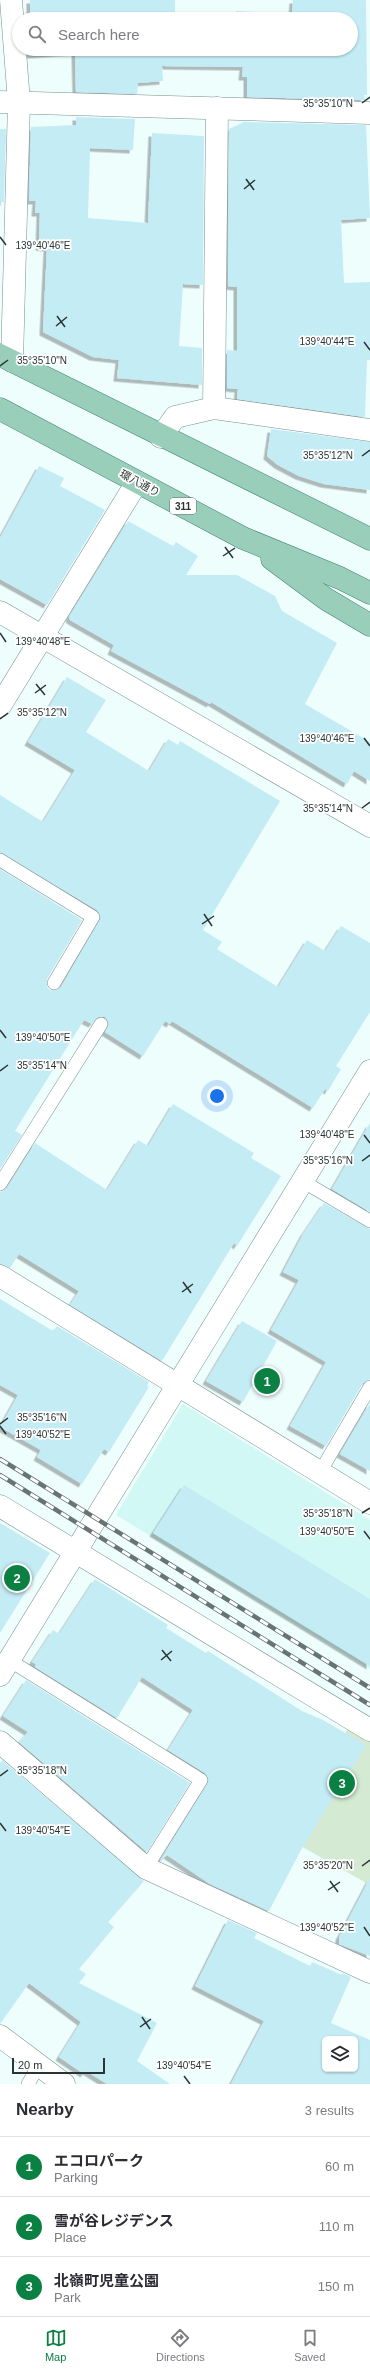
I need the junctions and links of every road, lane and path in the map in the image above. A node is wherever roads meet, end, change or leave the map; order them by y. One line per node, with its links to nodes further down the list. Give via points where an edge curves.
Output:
1 (11, 0): 2 (street)
2 (9, 102): 3 (street); 5 (street)
3 (217, 108): 4 (street); 6 (street)
4 (370, 113)
5 (6, 358): 9 (main road)
6 (214, 408): 8 (street); 9 (street, via 175,417)
7 (0, 409): 10 (main road, 環八通り / 311)
8 (370, 430)
9 (161, 437): 12 (main road)
10 (137, 482): 11 (main road, 環八通り / 311); 16 (street)
11 (243, 538): 13 (main road, 環八通り / 311); 15 (main road, 311, via 326,599)
12 (370, 539)
13 (370, 593)
14 (0, 612): 16 (street)
15 (370, 625)
16 (42, 637): 17 (street); 18 (street)
17 (0, 706)
18 (370, 826)
19 (0, 860): 20 (lane, via 93,917)
20 (54, 983)
21 (101, 1024): 24 (lane)
22 (370, 1071): 23 (street)
23 (304, 1182): 25 (lane); 27 (street)
24 (0, 1184)
25 (370, 1222)
26 (0, 1276): 27 (street)
27 (176, 1384): 29 (street); 32 (street)
28 (370, 1387): 29 (lane)
29 (320, 1472): 30 (street)
30 (370, 1503)
31 (0, 1506): 32 (street)
32 (76, 1553): 33 (street); 34 (street)
33 (5, 1667): 36 (lane, via 201,1780)
34 (370, 1730)
35 (0, 1742): 36 (street)
36 (146, 1868): 37 (street)
37 (370, 1972)
38 (0, 2036): 39 (street)
39 (39, 2066): 40 (lane); 41 (street)
40 (28, 2084)
41 (64, 2084)

